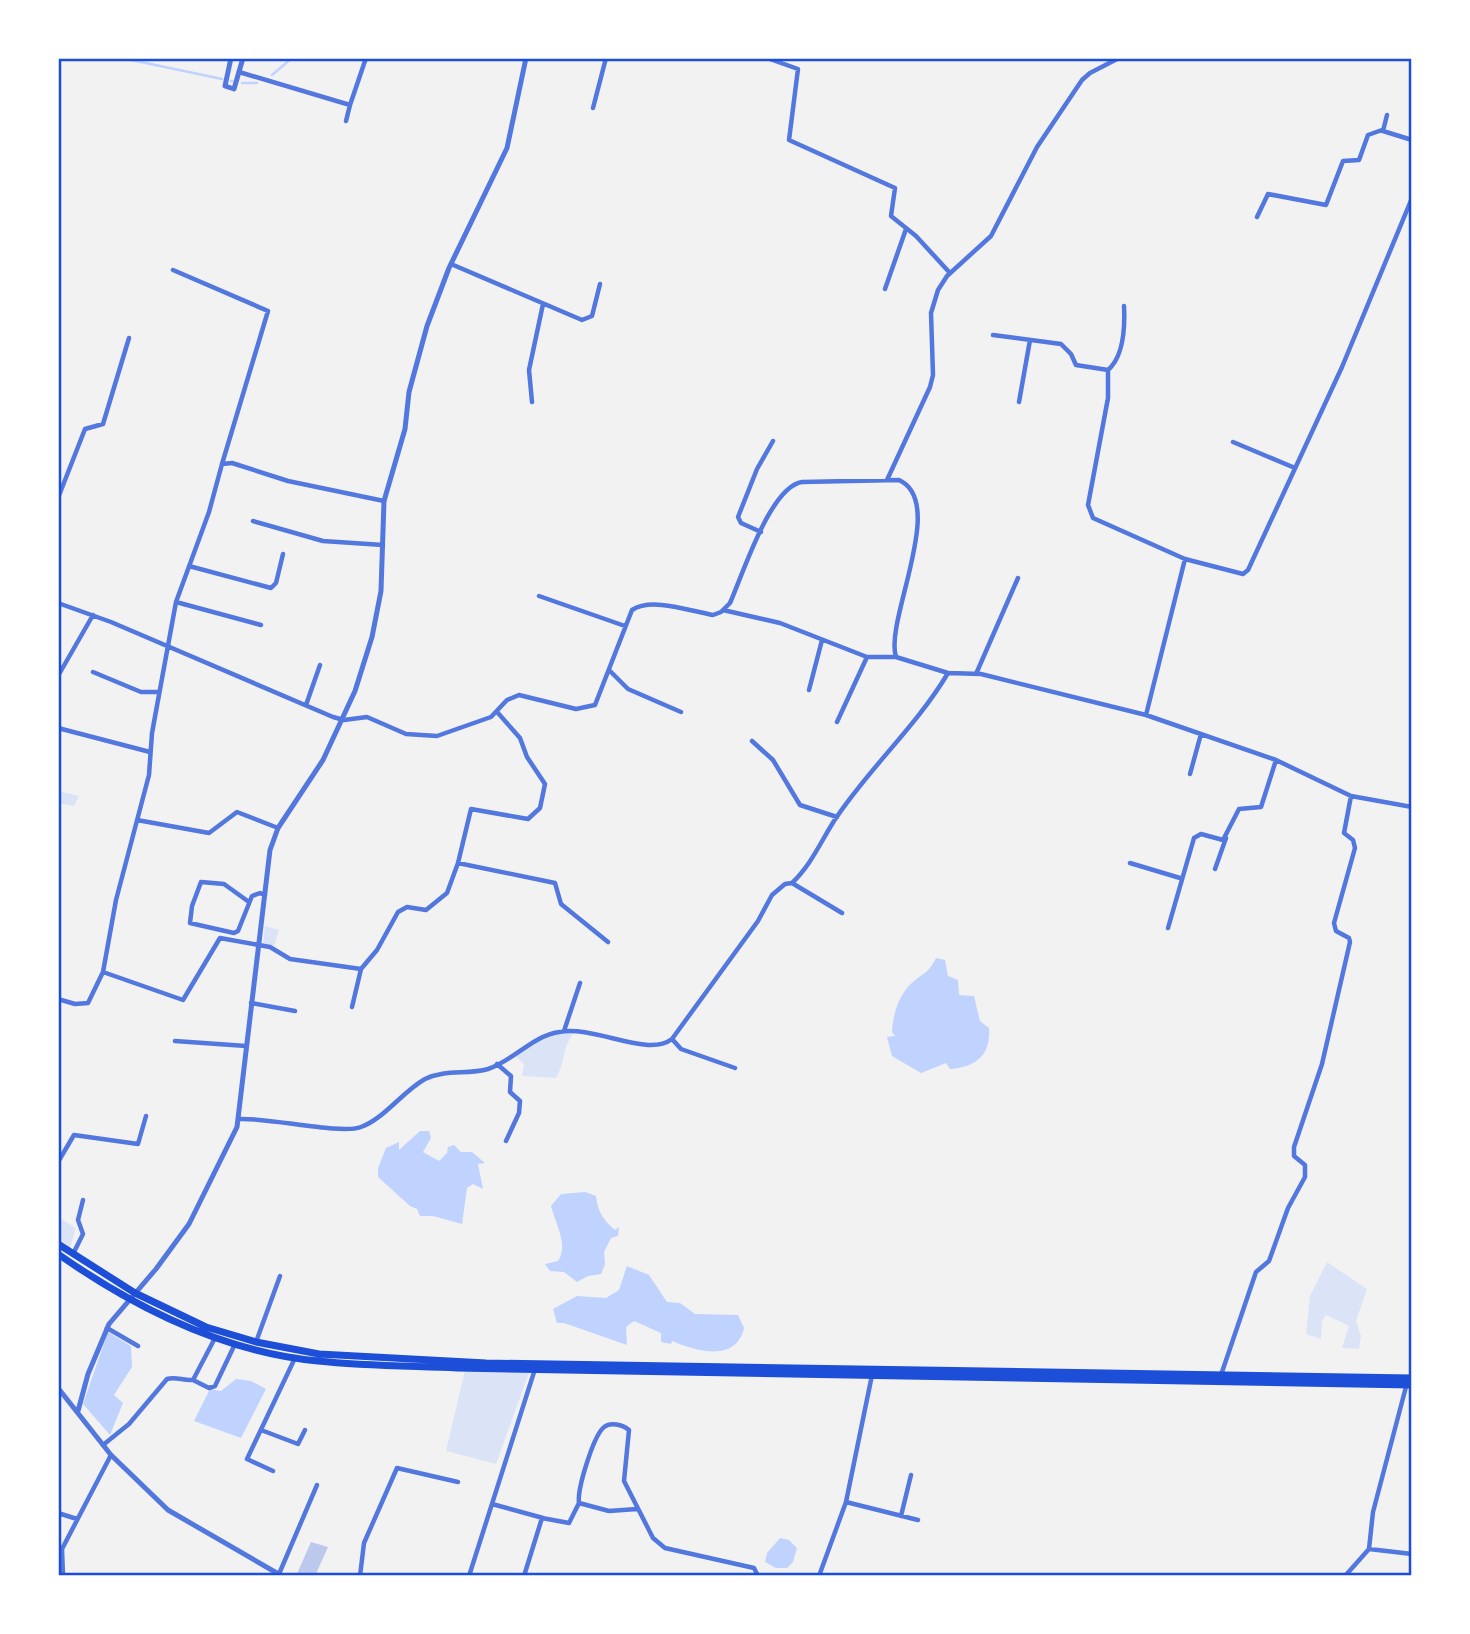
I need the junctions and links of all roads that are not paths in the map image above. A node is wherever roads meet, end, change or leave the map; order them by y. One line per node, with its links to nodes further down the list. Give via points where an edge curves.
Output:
1 (231, 58): 8 (street, via 226,87 235,89)
2 (243, 58): 8 (street)
3 (366, 58): 9 (street)
4 (526, 58): 18 (street, via 507,148)
5 (607, 58): 10 (street)
6 (767, 58): 17 (street, via 798,69 789,140 895,188 891,216)
7 (1119, 58): 20 (street, via 1082,80 1037,147 991,236)
8 (239, 72): 9 (street)
9 (350, 104): 12 (street)
10 (593, 108)
11 (1387, 116): 13 (street)
12 (346, 121)
13 (1382, 130): 14 (street); 16 (street, via 1368,135 1359,160 1343,161 1326,205 1268,194)
14 (1412, 140)
15 (1412, 198): 34 (street)
16 (1257, 217)
17 (906, 229): 20 (street); 22 (street)
18 (451, 264): 23 (street); 37 (street, via 427,326)
19 (173, 271): 33 (street, via 268,311)
20 (950, 273): 35 (street, via 938,290 931,313 930,387)
21 (600, 284): 23 (street, via 588,319)
22 (885, 289)
23 (543, 304): 29 (street, via 529,370)
24 (1124, 306): 28 (street, via 1120,345)
25 (993, 335): 27 (street)
26 (129, 338): 36 (street, via 103,424 88,427 82,435)
27 (1030, 340): 28 (street, via 1061,344 1080,367); 30 (street)
28 (1108, 370): 42 (street, via 1108,398 1089,512 1093,518)
29 (533, 402)
30 (1019, 402)
31 (773, 441): 39 (street, via 738,517)
32 (1233, 442): 34 (street)
33 (222, 464): 37 (street); 43 (street)
34 (1295, 468): 42 (street, via 1243,575)
35 (887, 480): 39 (street, via 794,483 773,506); 55 (street, via 899,480 909,487 915,510 916,548 895,636)
36 (58, 498)
37 (384, 501): 40 (street)
38 (253, 521): 40 (street, via 323,541)
39 (761, 532): 48 (street)
40 (384, 545): 68 (street, via 372,637)
41 (283, 554): 43 (street, via 271,588)
42 (1185, 559): 67 (street)
43 (189, 566): 46 (street)
44 (1018, 578): 60 (street)
45 (539, 596): 51 (street)
46 (176, 602): 50 (street); 53 (street)
47 (58, 603): 49 (street)
48 (723, 610): 51 (street, via 713,615 640,604); 52 (street, via 780,623)
49 (93, 615): 53 (street); 61 (street)
50 (261, 625)
51 (625, 626): 57 (street)
52 (822, 640): 54 (street); 62 (street)
53 (167, 645): 63 (street); 64 (street)
54 (867, 657): 55 (street); 69 (street)
55 (896, 657): 59 (street)
56 (320, 665): 64 (street)
57 (610, 671): 65 (street, via 628,689); 66 (street, via 595,705 576,709 519,695 507,700)
58 (93, 672): 63 (street, via 141,692)
59 (948, 673): 60 (street); 78 (street, via 930,704)
60 (976, 674): 67 (street)
61 (58, 676)
62 (809, 690)
63 (158, 691): 73 (street)
64 (306, 705): 68 (street)
65 (681, 712)
66 (498, 713): 68 (street, via 437,736 406,734 367,717); 82 (street, via 520,737 545,791 540,808 528,819 471,808)
67 (1146, 715): 71 (street)
68 (344, 720): 80 (street)
69 (837, 722)
70 (58, 728): 73 (street)
71 (1201, 734): 74 (street); 75 (street)
72 (751, 741): 78 (street, via 777,767 795,800 807,809)
73 (149, 752): 79 (street, via 149,775)
74 (1276, 760): 76 (street); 81 (street, via 1261,807 1239,809)
75 (1190, 775)
76 (1351, 796): 77 (street); 124 (street, via 1344,833 1355,848 1334,923 1336,931 1350,942 1322,1064 1294,1147 1294,1156 1305,1165 1306,1173 1269,1261 1256,1272)
77 (1412, 807)
78 (836, 817): 86 (street)
79 (137, 820): 80 (street, via 209,833 237,811); 94 (street)
80 (278, 828): 87 (street, via 270,850)
81 (1226, 838): 84 (street); 85 (street, via 1196,835)
82 (458, 863): 91 (street, via 555,883 561,904); 93 (street, via 441,900 426,910 407,907 398,912)
83 (1130, 863): 85 (street)
84 (1215, 869)
85 (1180, 878): 90 (street)
86 (792, 883): 89 (street); 101 (street, via 772,895)
87 (265, 896): 88 (street, via 260,893); 92 (street)
88 (249, 902): 88 (street, via 234,933 190,923 201,882 224,884)
89 (842, 913)
90 (1168, 928)
91 (608, 942)
92 (258, 945): 93 (street, via 290,959); 94 (street, via 220,938 183,1000); 97 (street)
93 (361, 969): 98 (street)
94 (103, 972): 96 (street, via 88,1003)
95 (580, 983): 100 (street)
96 (58, 999)
97 (250, 1003): 99 (street); 103 (street)
98 (352, 1007)
99 (295, 1011)
100 (564, 1031): 101 (street, via 605,1033 649,1046 663,1046); 104 (street, via 554,1032)
101 (672, 1039): 105 (street, via 681,1049)
102 (175, 1041): 103 (street)
103 (246, 1046): 107 (street)
104 (497, 1064): 107 (street, via 436,1074 354,1129); 108 (street, via 511,1076 510,1092 520,1101)
105 (735, 1069)
106 (146, 1116): 109 (street, via 138,1144 74,1135)
107 (238, 1119): 115 (street, via 189,1224)
108 (506, 1141)
109 (58, 1162)
110 (83, 1200): 113 (street, via 78,1220 83,1234)
111 (58, 1244): 113 (main road)
112 (58, 1254): 115 (main road)
113 (73, 1255): 115 (main road)
114 (279, 1276): 118 (street)
115 (132, 1297): 116 (street); 117 (main road); 118 (main road)
116 (107, 1328): 120 (street); 128 (street)
117 (215, 1338): 119 (main road); 125 (street)
118 (256, 1342): 124 (main road, via 340,1356 486,1363)
119 (235, 1345): 121 (main road); 125 (street, via 215,1386 209,1388)
120 (138, 1346)
121 (295, 1358): 122 (main road); 129 (street)
122 (536, 1368): 123 (main road); 139 (street)
123 (872, 1375): 126 (main road); 137 (street)
124 (1220, 1376): 126 (main road)
125 (193, 1380): 131 (street, via 167,1379 129,1424)
126 (1410, 1382): 147 (street, via 1373,1512)
127 (58, 1388): 128 (street)
128 (78, 1411): 131 (street)
129 (261, 1430): 130 (street, via 298,1444); 133 (street, via 247,1459)
130 (305, 1430)
131 (103, 1445): 132 (street)
132 (111, 1455): 144 (street); 149 (street, via 168,1510)
133 (273, 1471)
134 (911, 1475): 142 (street)
135 (458, 1482): 151 (street, via 397,1468 364,1543)
136 (317, 1485): 149 (street)
137 (846, 1502): 142 (street); 155 (street)
138 (579, 1503): 140 (street, via 609,1511); 140 (street, via 602,1429 617,1424 629,1430 623,1472); 143 (street, via 569,1523)
139 (492, 1504): 143 (street); 152 (street)
140 (637, 1509): 154 (street, via 659,1544 754,1568)
141 (58, 1513): 144 (street)
142 (901, 1516): 145 (street)
143 (543, 1518): 153 (street)
144 (77, 1520): 146 (street)
145 (918, 1520)
146 (60, 1549): 150 (street)
147 (1368, 1549): 148 (street); 156 (street)
148 (1412, 1554)
149 (280, 1575)
150 (63, 1576)
151 (360, 1576)
152 (469, 1576)
153 (524, 1576)
154 (758, 1576)
155 (819, 1576)
156 (1345, 1576)

